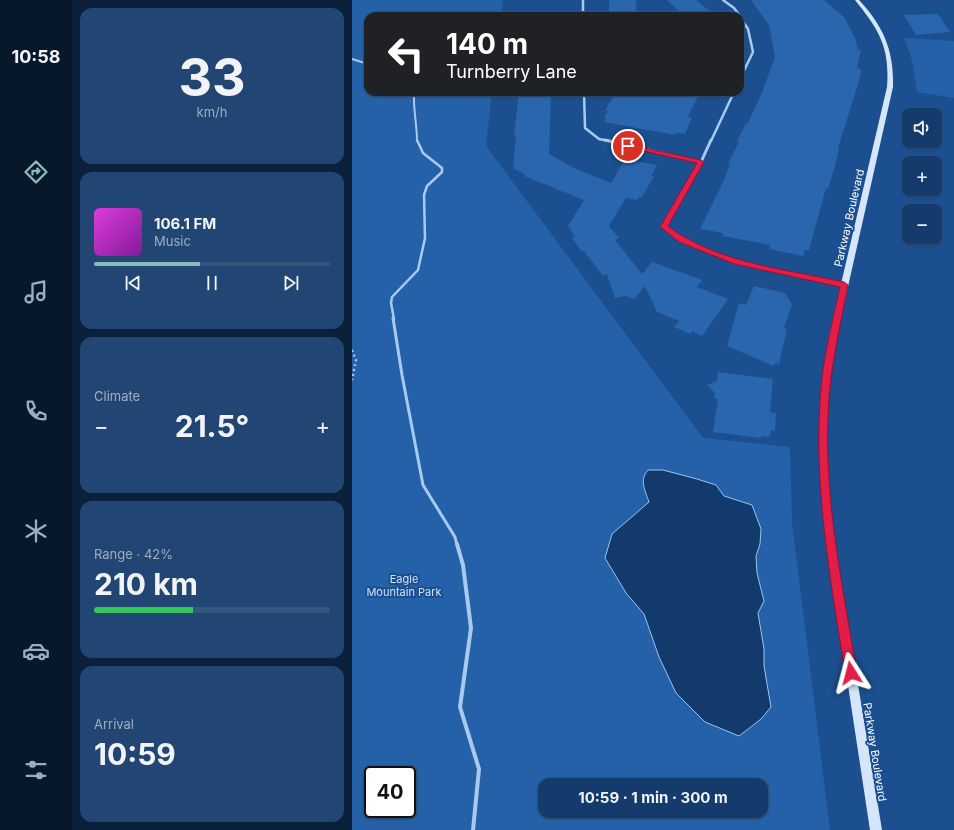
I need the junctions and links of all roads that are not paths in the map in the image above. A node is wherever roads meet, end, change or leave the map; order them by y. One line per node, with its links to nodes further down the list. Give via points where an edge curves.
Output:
1 (583, 0): 4 (street)
2 (724, 0): 5 (street)
3 (857, 0): 14 (street, Parkway Boulevard, via 874,20 883,36 892,76)
4 (584, 12)
5 (737, 12)
6 (744, 22): 9 (street, via 753,52)
7 (352, 59): 8 (lane)
8 (364, 63)
9 (744, 71)
10 (414, 96): 15 (lane, via 417,142 423,153 442,168 442,172 428,186 424,195 424,238 418,270 392,297 391,303 423,485 455,537 463,565 471,628 460,707 479,768)
11 (584, 96): 13 (street, via 585,128 599,139)
12 (732, 96): 13 (street)
13 (701, 162): 14 (street, via 664,227 682,240 737,262)
14 (844, 285): 16 (street, Parkway Boulevard, via 828,364 824,399 825,487 828,527)
15 (473, 830)
16 (876, 830)

